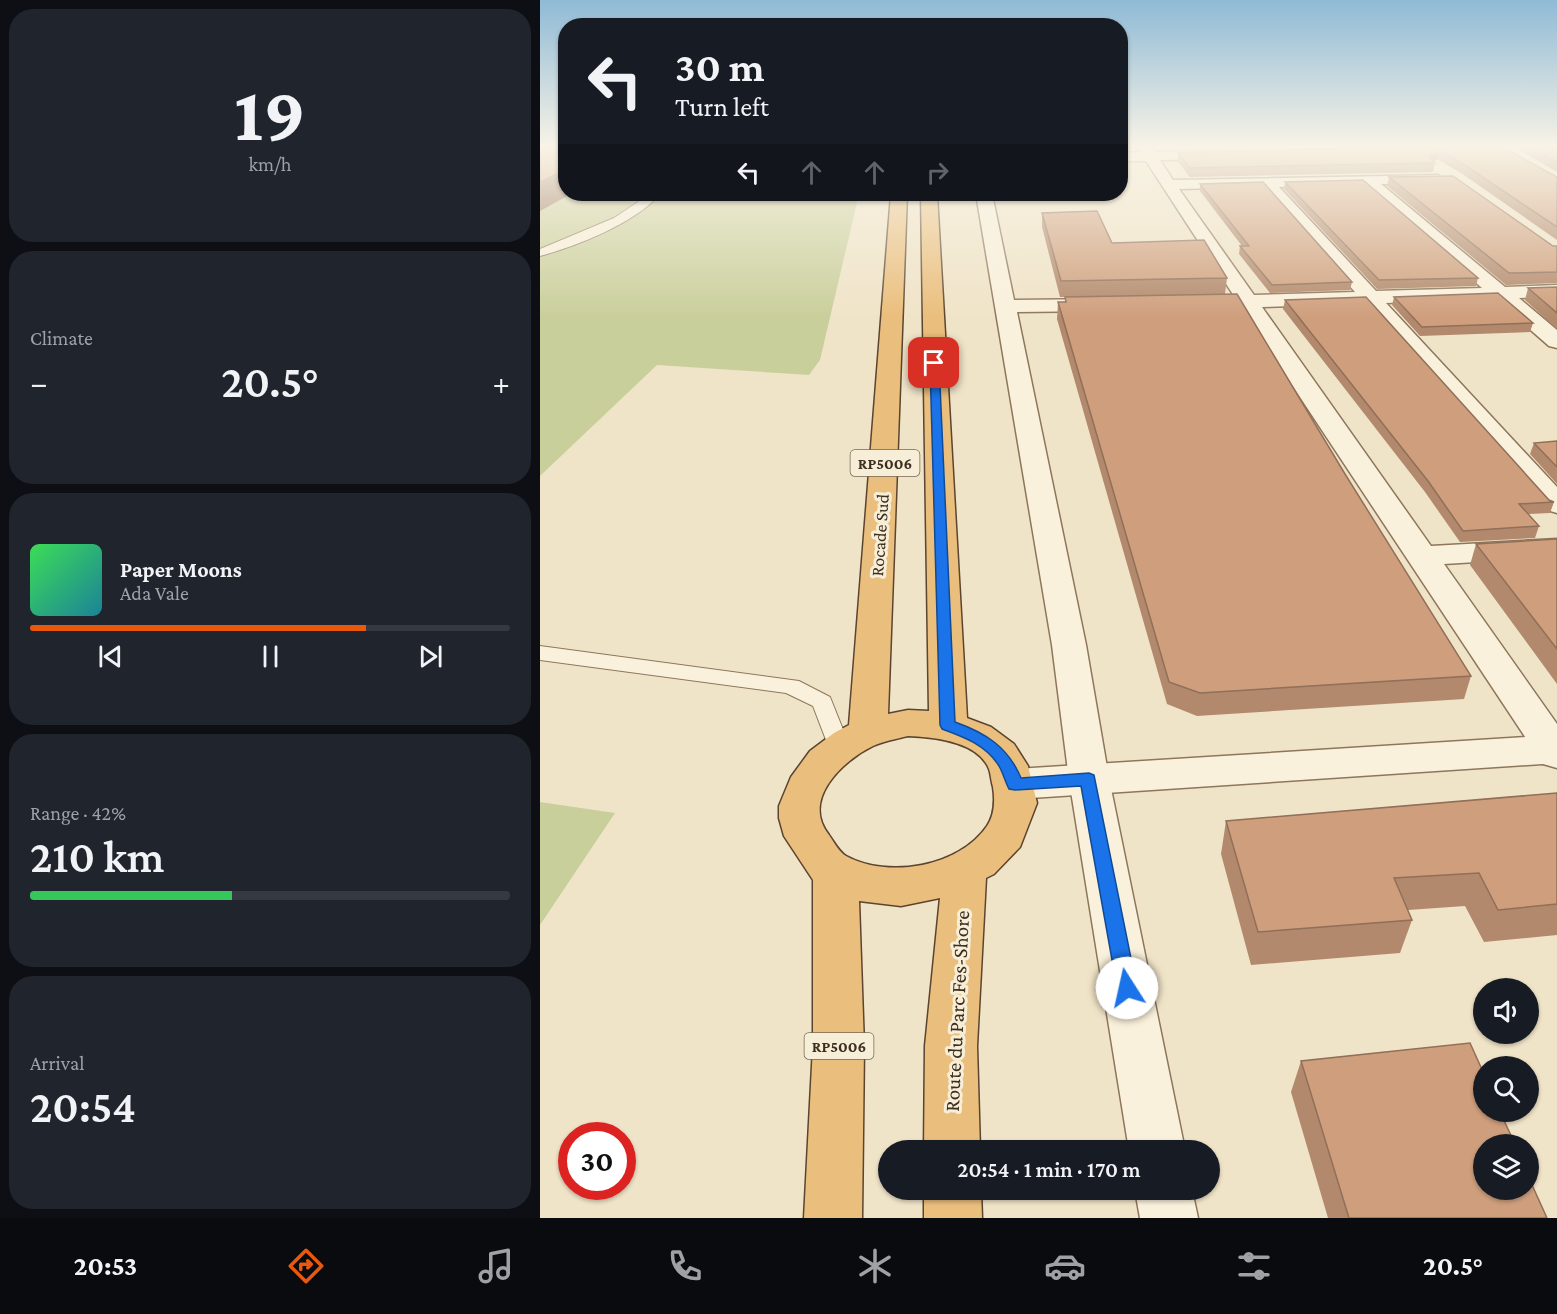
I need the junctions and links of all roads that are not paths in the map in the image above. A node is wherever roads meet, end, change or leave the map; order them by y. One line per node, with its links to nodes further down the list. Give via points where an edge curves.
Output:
1 (645, 204): 8 (lane, via 579,238)
2 (898, 204): 22 (highway, Rocade Sud / RP5006)
3 (929, 204): 21 (highway, RP5006)
4 (986, 204): 15 (street)
5 (1181, 204): 12 (street)
6 (1285, 204): 11 (street)
7 (1395, 204): 10 (street)
8 (540, 253)
9 (1557, 291): 10 (street)
10 (1499, 292): 11 (street); 16 (street)
11 (1370, 298): 12 (street); 17 (street)
12 (1248, 302): 13 (street); 19 (street)
13 (1214, 303)
14 (1121, 304): 15 (street)
15 (1005, 306): 24 (street, via 1069,645)
16 (1557, 341)
17 (1557, 504)
18 (1557, 548): 19 (street)
19 (1421, 556): 23 (street)
20 (540, 653): 22 (lane, via 790,686 822,702)
21 (948, 725): 22 (highway, via 908,723); 25 (highway, via 992,746 1007,764)
22 (854, 740): 27 (highway, via 816,769 802,795 799,822 810,851)
23 (1556, 751): 24 (street)
24 (1089, 779): 25 (street); 29 (street)
25 (1015, 784): 26 (highway, via 1015,808 1007,831 989,853)
26 (964, 871): 27 (highway, via 922,886 876,887); 28 (highway, Route du Parc Fes-Shore, via 951,1046)
27 (835, 874): 32 (highway, RP5006, via 840,958)
28 (952, 1140)
29 (1155, 1140)
30 (953, 1200): 33 (highway)
31 (1166, 1200): 34 (street)
32 (832, 1218)
33 (953, 1218)
34 (1169, 1218)

